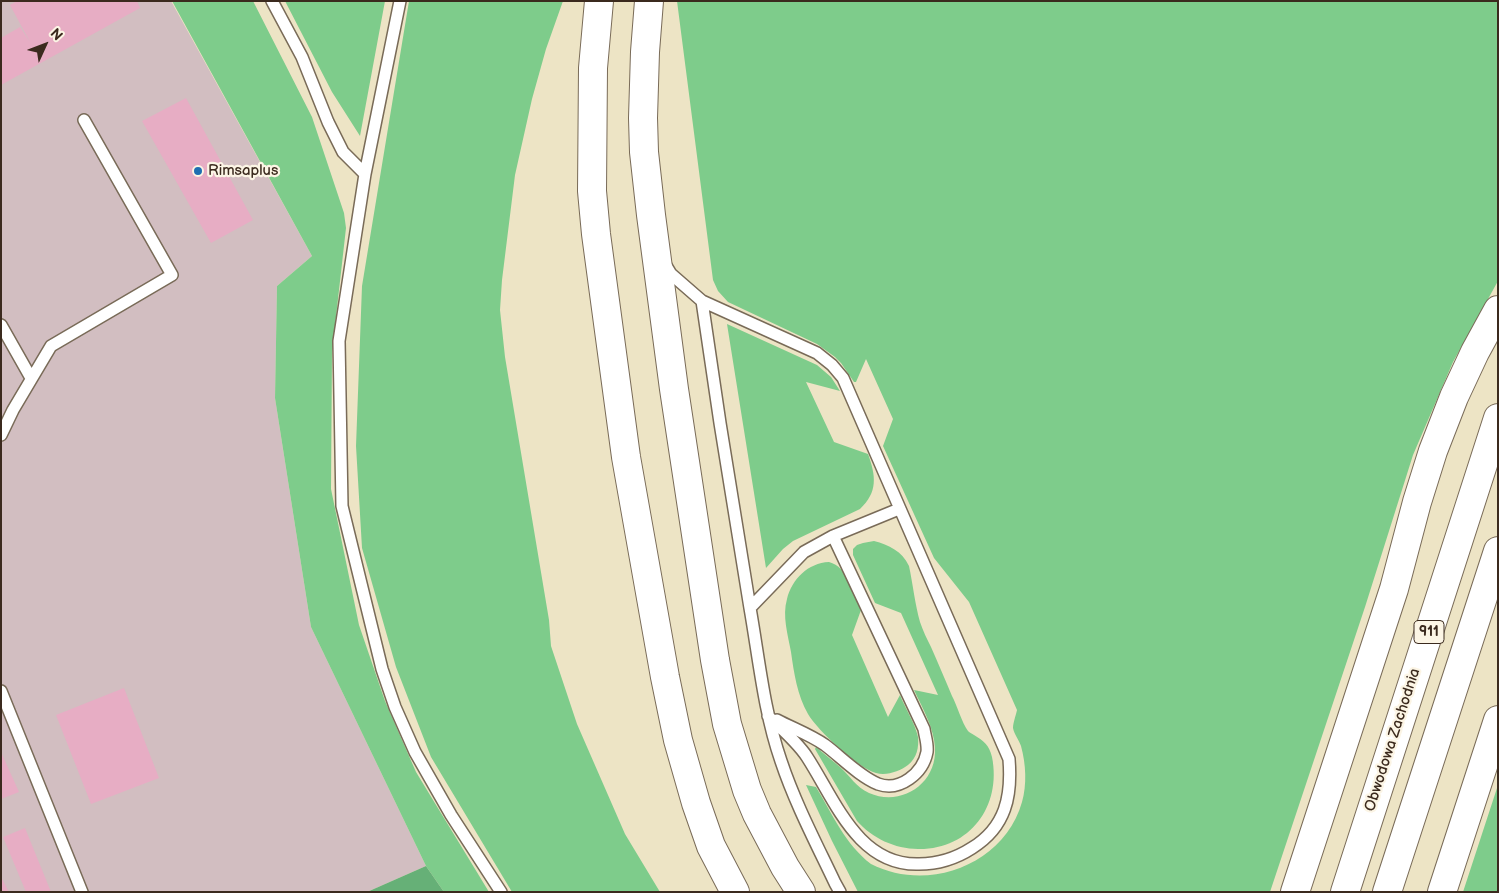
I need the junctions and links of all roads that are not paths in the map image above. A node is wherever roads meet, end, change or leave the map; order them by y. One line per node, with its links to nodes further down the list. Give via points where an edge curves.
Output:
1 (272, 1): 6 (lane, via 302,57 328,122 344,152)
2 (400, 1): 6 (lane)
3 (599, 1): 23 (main road, via 593,68 592,191 626,457 678,740 711,846)
4 (649, 1): 7 (main road, via 643,118)
5 (84, 120): 11 (lane, via 172,275 51,346)
6 (365, 174): 22 (lane, via 339,341 342,506 382,669 395,707 424,768)
7 (655, 250): 8 (lane, via 671,274); 24 (main road, via 727,724 756,814)
8 (702, 301): 14 (lane, via 817,353 832,365 843,378); 17 (lane)
9 (1498, 310): 26 (main road, via 1454,397 1433,451 1394,589)
10 (1, 325): 11 (lane)
11 (31, 378): 13 (lane)
12 (1498, 418): 27 (main road, Obwodowa Zachodnia / 911)
13 (1, 435)
14 (900, 509): 15 (lane); 19 (lane, via 1009,759 1009,792 1006,808 997,824 978,844 942,862 908,865 879,854 848,824 806,755)
15 (833, 536): 17 (lane, via 804,552); 19 (lane, via 924,729 927,747 924,762 915,776 906,781 894,785 880,784 823,743)
16 (1498, 551): 28 (main road)
17 (750, 608): 19 (lane)
18 (1, 691): 21 (lane)
19 (768, 716): 25 (lane, via 792,791)
20 (1498, 720): 29 (main road)
21 (82, 892)
22 (501, 892)
23 (735, 892)
24 (801, 892)
25 (840, 892)
26 (1295, 892)
27 (1345, 892)
28 (1388, 892)
29 (1442, 892)

